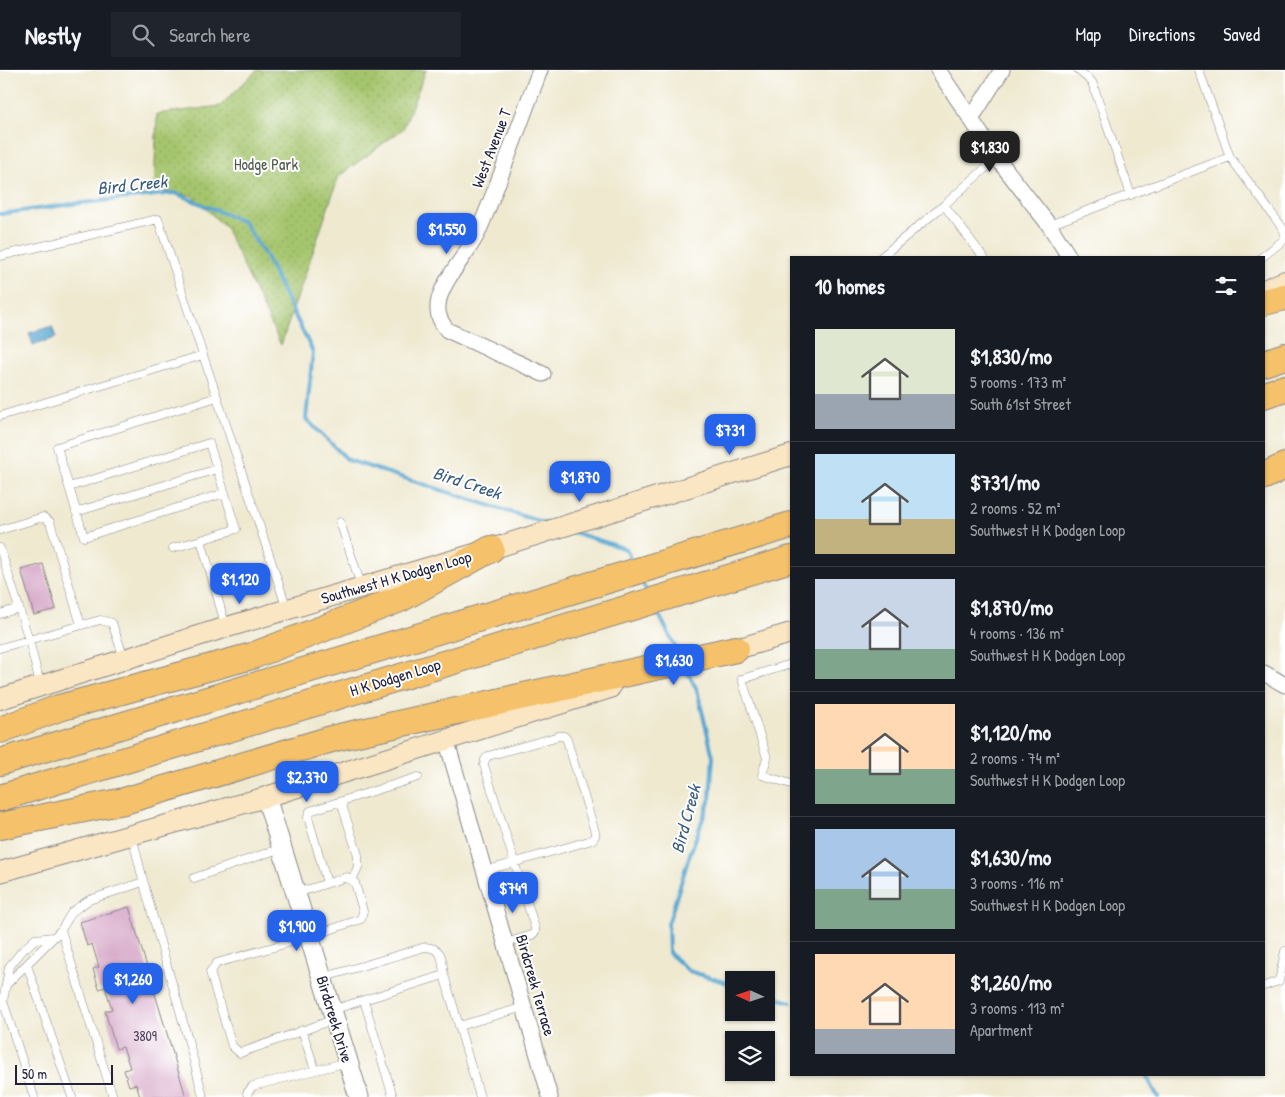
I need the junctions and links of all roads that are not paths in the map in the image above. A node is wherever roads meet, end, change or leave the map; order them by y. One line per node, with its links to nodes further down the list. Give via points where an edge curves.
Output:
1 (540, 70): 24 (street, West Avenue T, via 478,232 445,287 437,308 447,330)
2 (938, 70): 6 (street)
3 (1002, 70): 6 (street)
4 (1078, 70): 9 (lane, via 1092,82)
5 (1199, 70): 7 (lane)
6 (971, 120): 8 (street)
7 (1230, 157): 9 (lane); 16 (lane, via 1284,230 1285,239)
8 (997, 158): 10 (lane); 11 (street)
9 (1131, 195): 11 (lane)
10 (944, 205): 13 (lane); 14 (lane)
11 (1049, 225): 15 (street)
12 (0, 256): 21 (lane, via 158,219)
13 (882, 256)
14 (982, 256)
15 (1069, 256)
16 (1264, 256)
17 (1285, 281): 18 (main road)
18 (1265, 290)
19 (1285, 297): 20 (highway)
20 (1265, 302)
21 (203, 354): 27 (lane); 28 (lane)
22 (1285, 356): 23 (highway)
23 (1265, 363)
24 (543, 374)
25 (1285, 388): 26 (highway)
26 (1265, 395)
27 (217, 397): 35 (lane, via 57,447); 48 (lane)
28 (0, 416)
29 (790, 455): 44 (main road, Southwest H K Dodgen Loop)
30 (1285, 466): 33 (highway)
31 (217, 469): 35 (lane, via 209,443); 36 (lane); 37 (lane)
32 (1285, 470): 34 (main road)
33 (1265, 476)
34 (1265, 477)
35 (69, 487): 37 (lane)
36 (225, 494): 37 (lane, via 84,537); 41 (lane, via 236,529)
37 (76, 512)
38 (340, 522): 46 (lane)
39 (790, 525): 65 (highway, H K Dodgen Loop)
40 (0, 530): 50 (lane, via 42,516 50,522)
41 (201, 540): 43 (lane); 51 (lane)
42 (0, 548): 47 (lane)
43 (173, 548)
44 (491, 549): 46 (main road, Southwest H K Dodgen Loop); 63 (highway, via 400,599 252,656 59,708)
45 (790, 558): 68 (highway, H K Dodgen Loop)
46 (362, 587): 48 (main road, Southwest H K Dodgen Loop)
47 (19, 608): 49 (lane); 53 (lane)
48 (287, 609): 51 (main road, Southwest H K Dodgen Loop)
49 (0, 614)
50 (82, 625): 53 (lane); 56 (lane, via 100,620 112,623)
51 (226, 627): 56 (main road, Southwest H K Dodgen Loop)
52 (790, 633): 55 (main road)
53 (29, 640): 54 (lane); 61 (lane)
54 (0, 648)
55 (736, 649): 59 (highway)
56 (124, 659): 61 (main road, Southwest H K Dodgen Loop)
57 (790, 664): 67 (lane, via 742,679 767,758 762,775)
58 (1265, 674): 60 (street)
59 (600, 685): 64 (main road); 71 (highway, via 335,738 124,801)
60 (1285, 685)
61 (41, 686): 62 (main road, Southwest H K Dodgen Loop)
62 (0, 699)
63 (0, 730)
64 (446, 739): 69 (main road); 75 (street, Birdcreek Terrace)
65 (0, 762)
66 (418, 777): 70 (lane)
67 (790, 784)
68 (0, 798)
69 (266, 798): 72 (main road); 73 (street, Birdcreek Drive)
70 (341, 802): 78 (lane, via 358,856 358,867); 80 (lane, via 310,811 308,817)
71 (0, 826)
72 (132, 835): 76 (main road); 79 (lane)
73 (282, 848): 77 (lane); 81 (street, Birdcreek Drive)
74 (514, 862): 74 (lane, via 485,760 488,756 564,736 595,836 592,840); 75 (lane); 85 (lane, via 535,928 532,935)
75 (485, 871): 85 (street, Birdcreek Terrace)
76 (0, 872)
77 (194, 878)
78 (352, 880): 80 (lane, via 347,877); 84 (lane, via 363,911 360,919)
79 (143, 882): 82 (lane, via 89,900 72,912); 104 (lane)
80 (327, 884): 81 (lane)
81 (296, 893): 84 (street, Birdcreek Drive)
82 (61, 930): 83 (lane); 103 (lane)
83 (52, 937): 87 (lane); 90 (lane, via 34,939 9,967)
84 (310, 937): 89 (street, Birdcreek Drive); 97 (lane, via 217,963 210,972 232,1046 240,1053)
85 (506, 943): 94 (street, Birdcreek Terrace)
86 (1285, 951): 91 (lane, via 1279,981)
87 (27, 965): 90 (lane); 102 (lane)
88 (444, 976): 89 (lane, via 438,950 425,948); 92 (lane); 96 (lane)
89 (322, 978): 95 (street, Birdcreek Drive)
90 (6, 986): 93 (lane)
91 (1265, 986)
92 (364, 1000): 95 (lane); 107 (lane)
93 (2, 1002): 101 (lane)
94 (524, 1007): 96 (lane); 100 (street, Birdcreek Terrace)
95 (333, 1014): 97 (lane); 98 (street, Birdcreek Drive)
96 (459, 1026): 108 (lane)
97 (302, 1030): 99 (lane)
98 (348, 1062): 99 (lane); 106 (street, Birdcreek Drive)
99 (315, 1070): 105 (lane, via 253,1086 247,1093)
100 (548, 1095)
101 (34, 1097)
102 (72, 1097)
103 (113, 1097)
104 (203, 1097)
105 (248, 1097)
106 (359, 1097)
107 (393, 1097)
108 (480, 1097)

